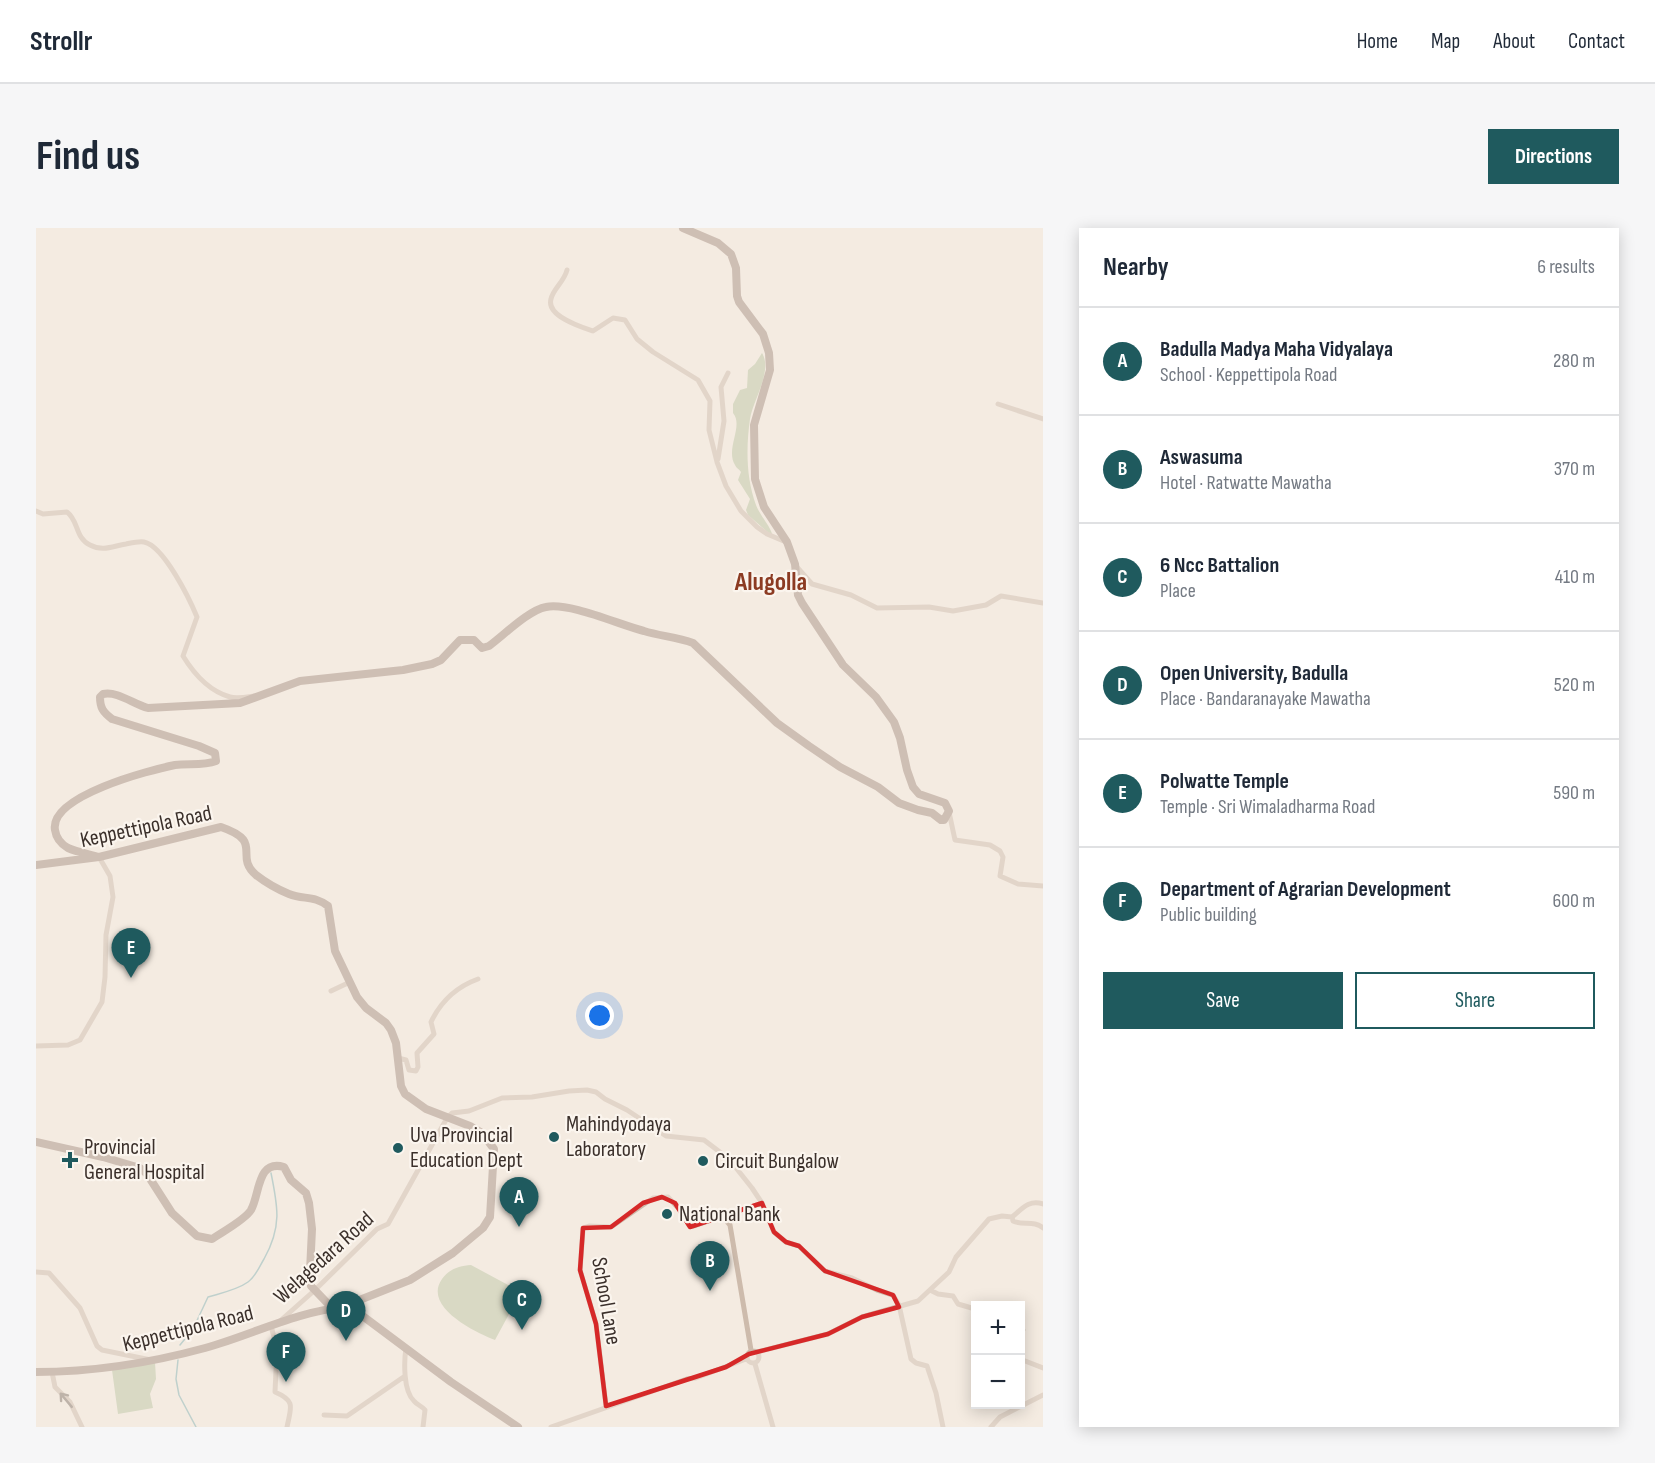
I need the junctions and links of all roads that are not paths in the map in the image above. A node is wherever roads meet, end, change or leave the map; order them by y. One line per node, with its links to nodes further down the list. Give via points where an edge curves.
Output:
1 (683, 228): 8 (main road, via 718,243 731,254 739,302 763,334 770,370 754,425 755,479 764,507)
2 (567, 270): 6 (street, via 550,299 551,308 575,325 593,331 613,318 625,320 645,346 698,380 710,401 709,430)
3 (728, 373): 6 (street, via 721,387 724,421)
4 (998, 404): 5 (street)
5 (1043, 419)
6 (717, 462): 8 (street, via 741,511 767,534)
7 (36, 511): 11 (street, via 67,512 81,540 92,547 105,550 145,542 154,548 186,591 197,617 183,656 191,669 215,690 232,697)
8 (787, 542): 9 (main road)
9 (795, 564): 10 (street, via 812,584 851,595 877,608 929,607 953,611 986,605 1001,596); 12 (main road, via 802,603 843,665 876,697 894,722 913,787 919,794 945,803)
10 (1043, 603)
11 (261, 696): 12 (main road, via 300,681 432,664 460,640 474,640 482,648 489,646 536,610 548,606 575,610 693,643 777,723 832,762 899,803 932,813 941,820); 13 (main road, via 240,703 148,708 108,693 100,697 100,707 112,719 199,746 214,753 216,761 177,765 116,781 62,810 54,824 59,840 68,848)
12 (949, 811): 15 (street, via 955,840 1000,850 1000,876 1018,884)
13 (99, 858): 14 (main road, Keppettipola Road); 17 (main road, Keppettipola Road, via 221,827 236,832 246,843 247,859 257,876 289,894 319,899 328,906 334,951); 19 (street, via 110,876 113,897 106,935 102,1002 80,1040 68,1045)
14 (36, 865)
15 (1043, 886)
16 (478, 979): 20 (street, via 462,985 438,1006 431,1022 434,1034 417,1053 416,1071 409,1070 406,1060)
17 (350, 982): 18 (street); 20 (main road, Keppettipola Road, via 366,1008 391,1030)
18 (331, 992)
19 (36, 1046)
20 (398, 1058): 21 (main road, Keppettipola Road, via 405,1094)
21 (447, 1118): 23 (street, via 502,1098 532,1098 569,1090 596,1092 666,1136 704,1140 729,1159); 29 (street, Welagedara Road, via 388,1224 377,1229); 31 (main road, Keppettipola Road, via 482,1133 494,1149 490,1218 472,1238 425,1271)
22 (36, 1142): 29 (main road, via 140,1168 172,1213 197,1236 208,1239 246,1216 268,1168 284,1167 291,1180 306,1193 309,1203 311,1286)
23 (762, 1203): 25 (street, School Lane); 34 (street, via 774,1232 786,1242 799,1246 825,1270 893,1295)
24 (1043, 1204): 26 (street, via 1030,1203)
25 (723, 1217): 39 (street, via 730,1225 748,1336); 49 (street, School Lane, via 694,1226 675,1203 662,1197 643,1203 611,1227 582,1228 580,1270 596,1324)
26 (1012, 1217): 27 (street, via 1017,1223); 30 (street, via 989,1219 956,1257 949,1272)
27 (1043, 1228)
28 (36, 1272): 41 (street, via 49,1273 74,1299 102,1350)
29 (315, 1290): 33 (main road); 37 (street, Welagedara Road)
30 (930, 1290): 34 (street, via 918,1301); 35 (street, via 953,1296 958,1304)
31 (357, 1301): 32 (main road, via 350,1300); 36 (main road)
32 (346, 1307): 33 (main road, Keppettipola Road); 36 (main road, via 350,1312)
33 (332, 1308): 37 (main road, Keppettipola Road)
34 (899, 1308): 39 (street, via 862,1317 828,1334); 57 (street, via 911,1359 927,1366)
35 (971, 1308)
36 (356, 1311): 38 (main road)
37 (274, 1325): 41 (main road, Keppettipola Road); 52 (street, via 275,1392 290,1401)
38 (406, 1348): 47 (street); 54 (main road)
39 (756, 1351): 40 (street); 43 (street, via 759,1358)
40 (746, 1359): 43 (street); 49 (street)
41 (151, 1360): 46 (main road, Keppettipola Road, via 96,1370)
42 (1025, 1361): 44 (street)
43 (755, 1364): 56 (street)
44 (1043, 1368)
45 (36, 1372): 46 (main road, Keppettipola Road)
46 (52, 1372): 51 (street, one-way to 46, via 70,1402 55,1387)
47 (405, 1376): 50 (street, via 347,1416); 53 (street, via 412,1400 425,1410)
48 (1043, 1395): 58 (street, via 1000,1417)
49 (606, 1406): 55 (street)
50 (324, 1415)
51 (82, 1427)
52 (287, 1427)
53 (423, 1427)
54 (518, 1427)
55 (551, 1427)
56 (773, 1427)
57 (943, 1427)
58 (991, 1427)

